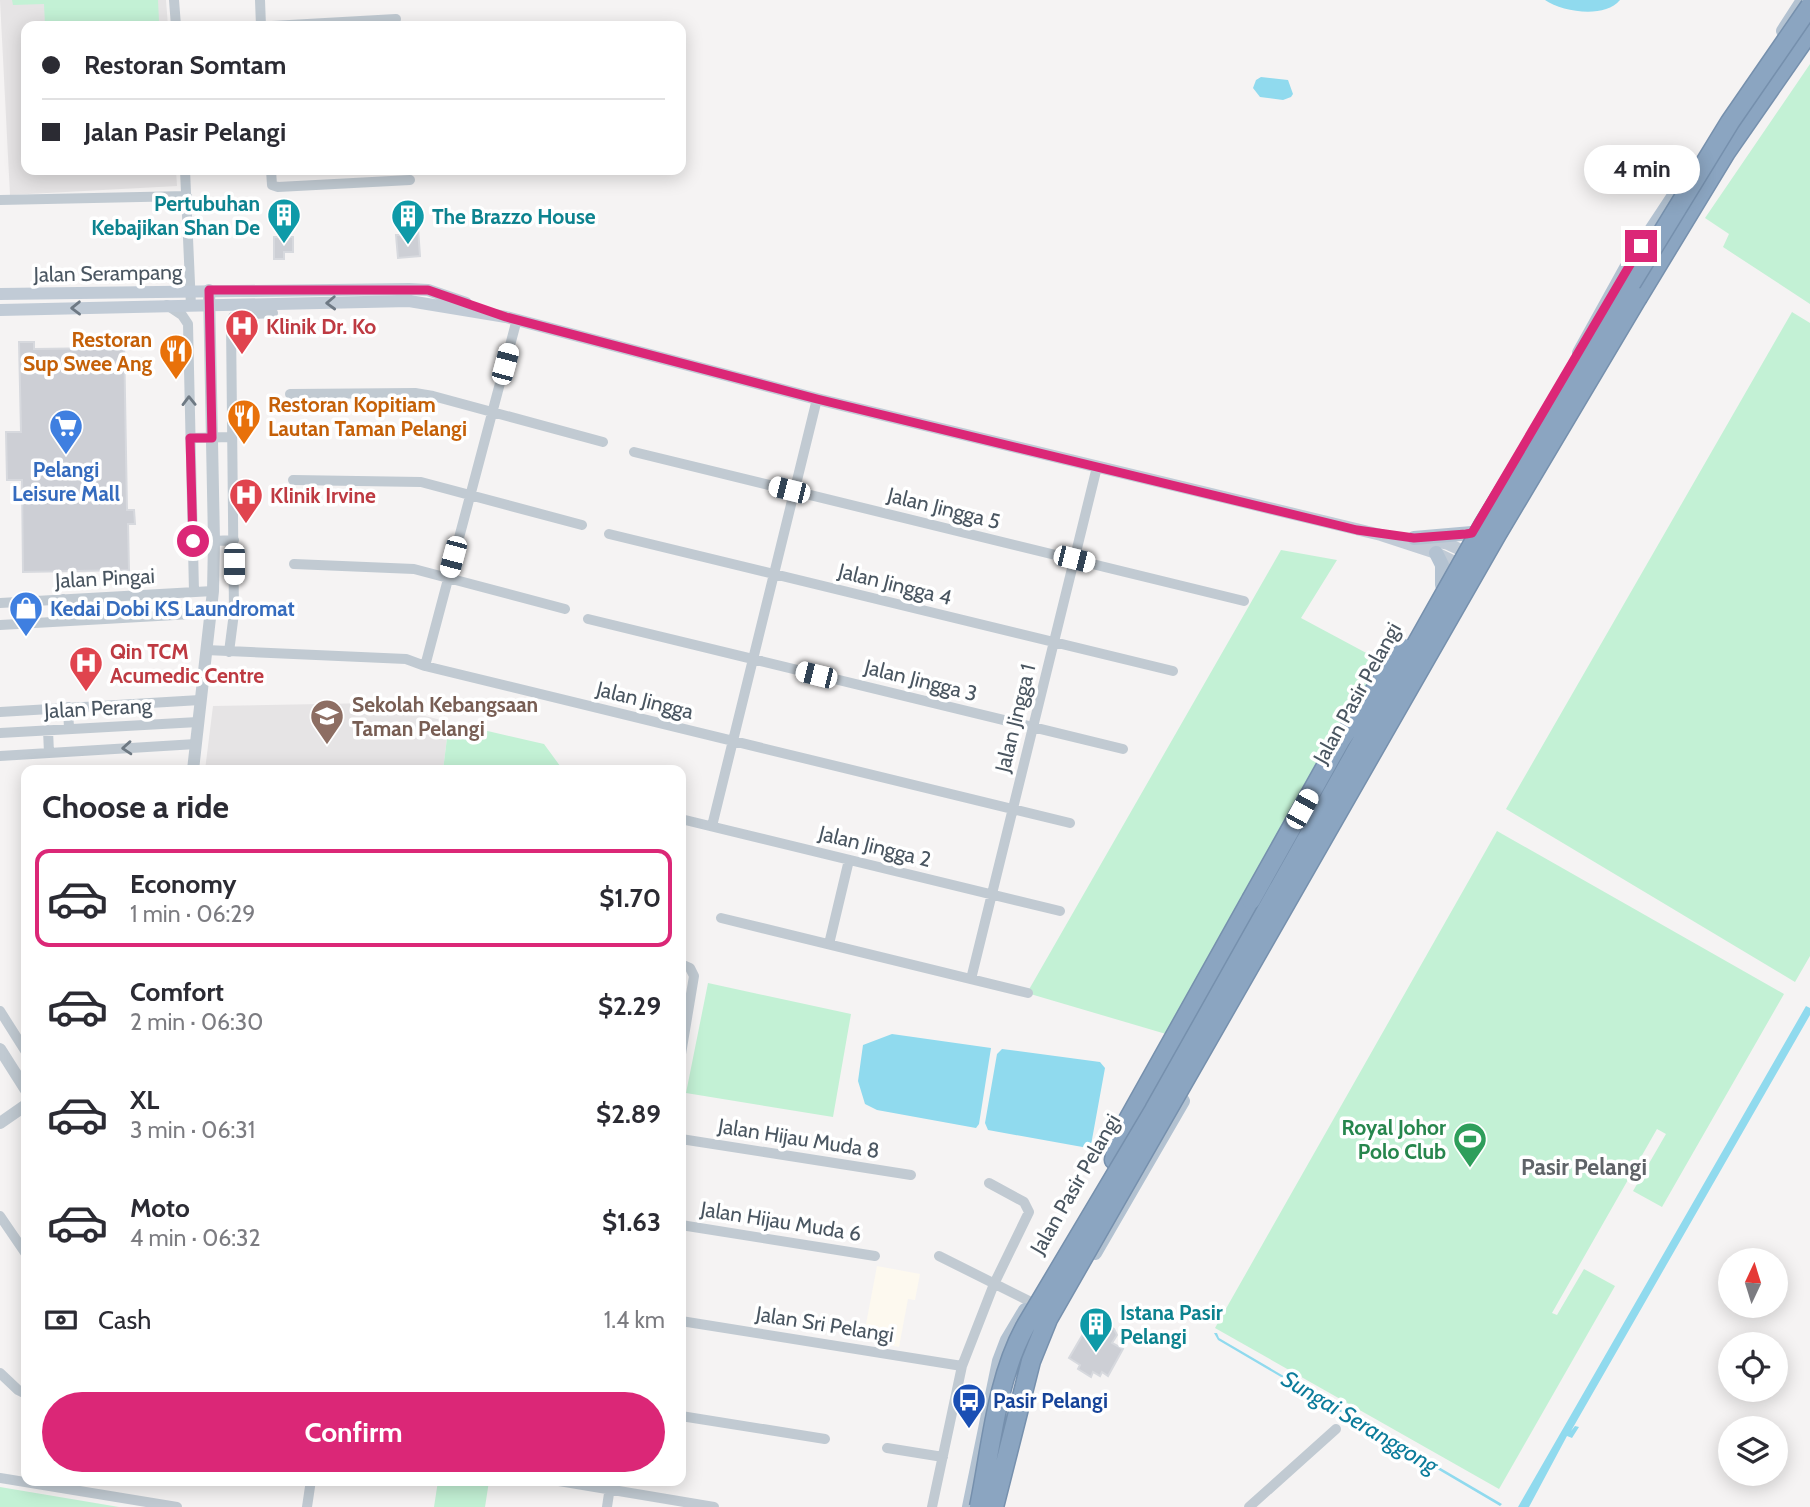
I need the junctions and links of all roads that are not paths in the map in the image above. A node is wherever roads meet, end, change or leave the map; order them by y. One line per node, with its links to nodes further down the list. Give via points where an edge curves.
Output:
1 (174, 0): 6 (street)
2 (260, 0): 7 (street)
3 (1803, 0): 38 (main road, Jalan Pasir Pelangi, via 1626,268)
4 (1810, 6): 62 (highway, bridge, via 1730,122)
5 (396, 19): 8 (street)
6 (176, 21)
7 (261, 21)
8 (361, 21)
9 (1810, 31): 136 (highway, bridge, via 1727,152 1580,394 1048,1319 1031,1361)
10 (1810, 44): 48 (main road, via 1680,239)
11 (185, 175): 14 (street)
12 (271, 175): 13 (street, via 272,185 278,187)
13 (410, 180)
14 (187, 197): 15 (street); 16 (street)
15 (0, 200)
16 (191, 290): 17 (main road, Jalan Serampang); 18 (main road, Jalan Serampang); 20 (street)
17 (209, 290): 21 (street); 24 (main road, Jalan Serampang, via 428,290)
18 (0, 294)
19 (167, 305): 20 (main road, Jalan Serampang); 22 (main road, Jalan Serampang, one-way to 22); 28 (street, one-way to 19, via 188,324)
20 (191, 306): 21 (main road, Jalan Serampang)
21 (210, 306): 24 (main road, Jalan Serampang, one-way to 21, via 409,301); 29 (street)
22 (0, 310)
23 (273, 313): 30 (street, via 238,315 231,322)
24 (512, 318): 26 (main road, Jalan Serampang); 27 (street)
25 (290, 394): 27 (street, via 415,393)
26 (817, 399): 33 (main road, Jalan Serampang); 35 (street)
27 (490, 412): 31 (street); 36 (street)
28 (190, 438): 29 (street); 53 (street)
29 (212, 438): 30 (street); 43 (street)
30 (232, 438): 42 (street)
31 (603, 442)
32 (634, 452): 35 (street, Jalan Jingga 5)
33 (1097, 467): 40 (main road, Jalan Serampang); 46 (street, Jalan Jingga 1)
34 (293, 480): 36 (street, via 408,480)
35 (794, 491): 46 (street, Jalan Jingga 5); 49 (street)
36 (469, 496): 37 (street); 50 (street)
37 (582, 525)
38 (1472, 533): 41 (main road); 45 (main road, Jalan Pasir Pelangi)
39 (609, 534): 49 (street, Jalan Jingga 4)
40 (1381, 535): 41 (main road, Jalan Serampang); 44 (main road, Jalan Serampang)
41 (1414, 538): 45 (main road, Jalan Serampang, via 1436,541)
42 (234, 540): 43 (street); 65 (street)
43 (214, 541): 52 (street)
44 (1436, 553): 45 (main road, Jalan Serampang); 51 (main road, via 1442,565)
45 (1459, 556): 48 (main road, Jalan Serampang); 51 (main road, Jalan Pasir Pelangi)
46 (1074, 559): 55 (street, Jalan Jingga 5); 63 (street, Jalan Jingga 1)
47 (294, 564): 50 (street, via 392,566)
48 (1480, 567): 113 (main road, via 1433,658)
49 (774, 574): 63 (street, Jalan Jingga 4); 66 (street)
50 (448, 577): 57 (street); 67 (street)
51 (1442, 585): 103 (main road, Jalan Pasir Pelangi)
52 (213, 591): 53 (street, Jalan Pingai); 58 (street)
53 (194, 592): 54 (street, Jalan Pingai)
54 (63, 599): 56 (street, Jalan Pingai); 60 (street)
55 (1244, 601)
56 (0, 603)
57 (565, 610)
58 (210, 613): 60 (street); 64 (street)
59 (588, 619): 66 (street, Jalan Jingga 3)
60 (64, 621): 61 (street)
61 (0, 625)
62 (1424, 629): 103 (highway, bridge, via 1400,651 1340,741 1119,1136); 135 (highway, bridge, via 1167,1086 1018,1339)
63 (1054, 642): 68 (street, Jalan Jingga 4); 73 (street, Jalan Jingga 1)
64 (206, 650): 65 (street, Jalan Jingga); 69 (street)
65 (229, 652): 67 (street, Jalan Jingga, via 393,657)
66 (753, 659): 73 (street, Jalan Jingga 3); 77 (street)
67 (425, 666): 77 (street, Jalan Jingga)
68 (1173, 671)
69 (200, 700): 70 (street); 72 (street)
70 (68, 707): 71 (street); 74 (street)
71 (0, 712)
72 (198, 722): 74 (street, Jalan Perang); 78 (street)
73 (1033, 727): 79 (street, Jalan Jingga 3); 83 (street, Jalan Jingga 1)
74 (69, 729): 75 (street, Jalan Perang)
75 (48, 730): 76 (street, Jalan Perang); 80 (street)
76 (0, 733)
77 (733, 741): 83 (street, Jalan Jingga); 86 (street)
78 (196, 744): 80 (street, Jalan Perang, one-way to 80); 82 (street)
79 (1124, 749)
80 (49, 753): 81 (street, Jalan Perang)
81 (0, 756)
82 (193, 765)
83 (1013, 810): 85 (street, Jalan Jingga); 88 (street, Jalan Jingga 1)
84 (686, 820): 86 (street, Jalan Jingga 2)
85 (1070, 823)
86 (712, 826): 87 (street, Jalan Jingga 2)
87 (849, 860): 88 (street, Jalan Jingga 2); 91 (street)
88 (992, 895): 89 (street, Jalan Jingga 2); 93 (street, Jalan Jingga 1)
89 (1060, 911)
90 (721, 918): 91 (street)
91 (829, 944): 93 (street)
92 (686, 966): 96 (street, via 694,976)
93 (971, 979): 94 (street)
94 (1028, 993)
95 (0, 1011): 97 (street)
96 (686, 1023)
97 (21, 1044)
98 (0, 1049): 99 (street)
99 (21, 1082)
100 (21, 1108): 101 (street)
101 (0, 1123)
102 (686, 1140): 104 (street, Jalan Hijau Muda 8)
103 (1114, 1160): 112 (main road, Jalan Pasir Pelangi)
104 (911, 1175)
105 (989, 1183): 111 (street, via 1024,1202 1029,1212)
106 (0, 1216): 108 (street)
107 (686, 1226): 110 (street, Jalan Hijau Muda 6)
108 (21, 1247)
109 (939, 1255): 111 (street)
110 (874, 1256)
111 (994, 1284): 112 (street); 115 (street)
112 (1030, 1301): 113 (street); 134 (main road, Jalan Pasir Pelangi, via 999,1361)
113 (1059, 1316): 137 (main road, via 1031,1380)
114 (686, 1322): 115 (street, Jalan Sri Pelangi)
115 (962, 1366): 122 (street)
116 (0, 1373): 117 (street)
117 (21, 1392)
118 (686, 1417): 120 (street)
119 (1336, 1429): 138 (street)
120 (825, 1439)
121 (887, 1448): 122 (street)
122 (943, 1457): 133 (street)
123 (0, 1478): 124 (street)
124 (21, 1481)
125 (49, 1486): 129 (street)
126 (310, 1486): 130 (street)
127 (610, 1486): 131 (street)
128 (615, 1486): 132 (street)
129 (177, 1507)
130 (307, 1507)
131 (607, 1507)
132 (714, 1507)
133 (932, 1507)
134 (969, 1507)
135 (979, 1507)
136 (994, 1507)
137 (1002, 1507)
138 (1249, 1507)

